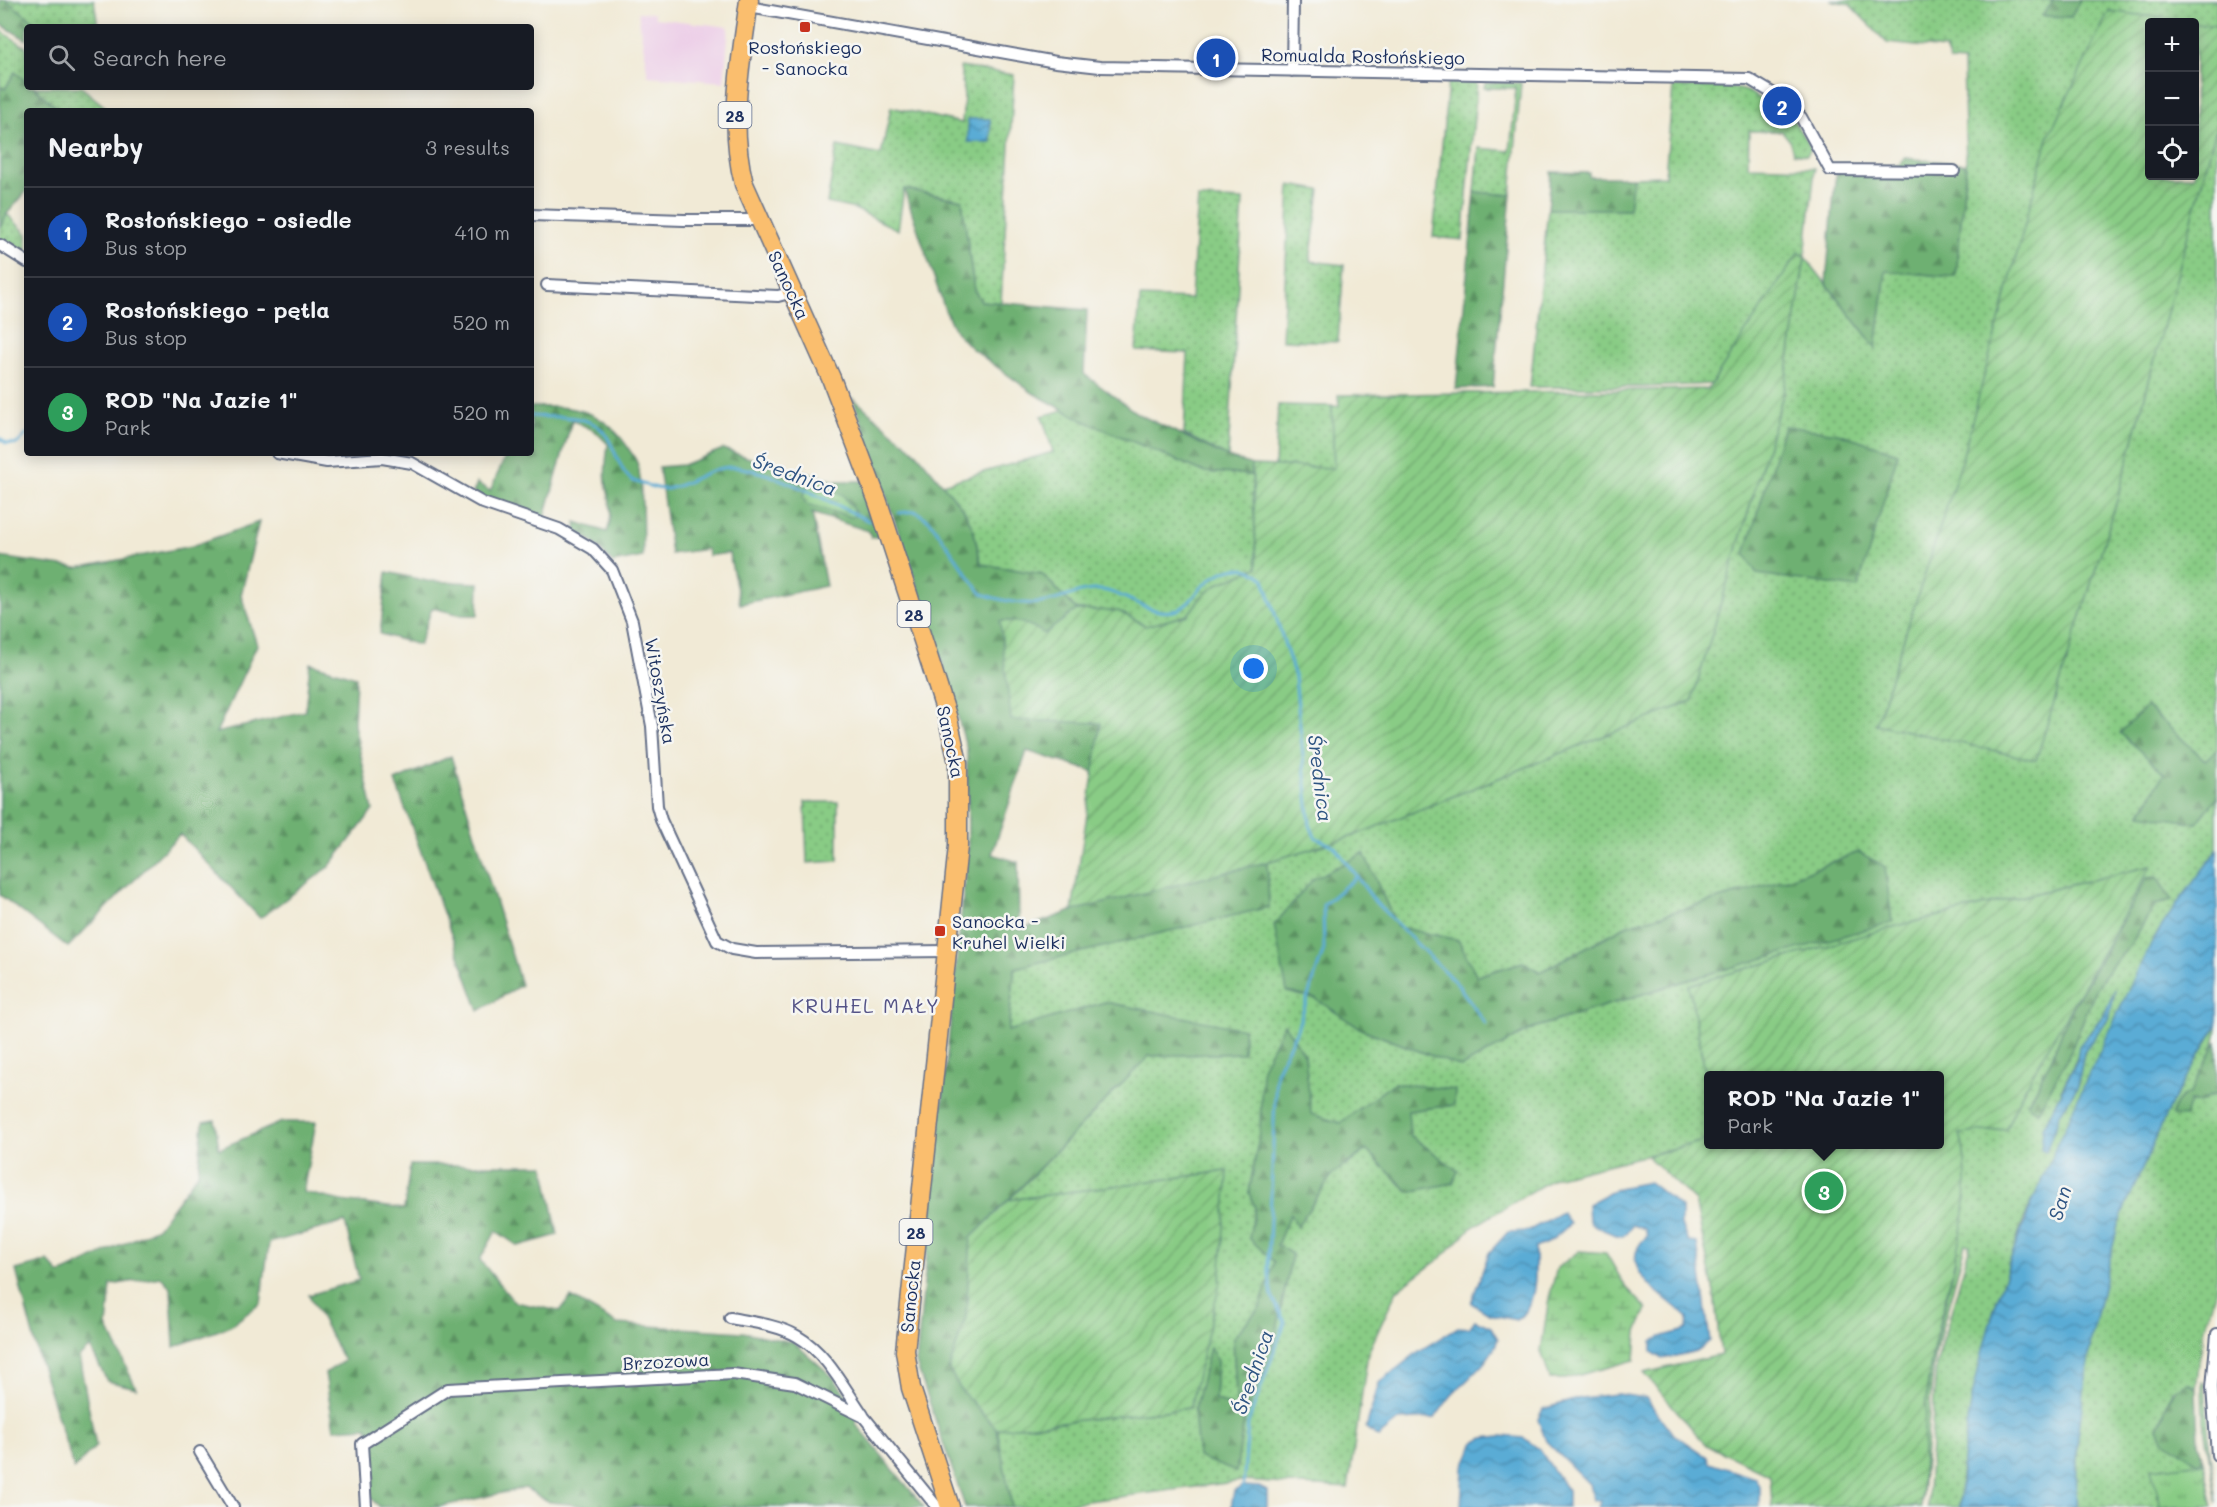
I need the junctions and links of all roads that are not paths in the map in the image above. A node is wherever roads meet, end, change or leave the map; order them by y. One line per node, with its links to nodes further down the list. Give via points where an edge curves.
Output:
1 (1293, 0): 3 (street)
2 (749, 3): 3 (street, Romualda Rosłońskiego, via 1056,62 1140,70); 6 (main road, Sanocka / 28, via 737,89 736,145 744,183)
3 (1292, 71): 4 (street, Romualda Rosłońskiego, via 1749,79 1802,117 1830,170)
4 (1954, 171)
5 (534, 215): 6 (street)
6 (758, 220): 10 (main road, Sanocka / 28)
7 (0, 244): 8 (street)
8 (24, 260)
9 (547, 285): 10 (street, via 778,296)
10 (793, 292): 12 (main road, Sanocka / 28, via 878,502 954,740 960,811)
11 (294, 456): 12 (street, Witoszyńska, via 327,462 382,458 412,463 483,503 578,539 603,559 619,583 632,621 652,726 661,820 717,941 732,949 756,953)
12 (948, 951): 21 (main road, Sanocka / 28, via 905,1351 910,1388)
13 (730, 1317): 15 (street, via 798,1336 823,1357)
14 (2217, 1334): 17 (street, via 2212,1387)
15 (864, 1418): 19 (street, Brzozowa, via 795,1383 733,1374 448,1389 362,1444); 20 (street, Brzozowa)
16 (200, 1452): 18 (street)
17 (2217, 1455)
18 (233, 1507)
19 (366, 1507)
20 (937, 1507)
21 (950, 1507)

